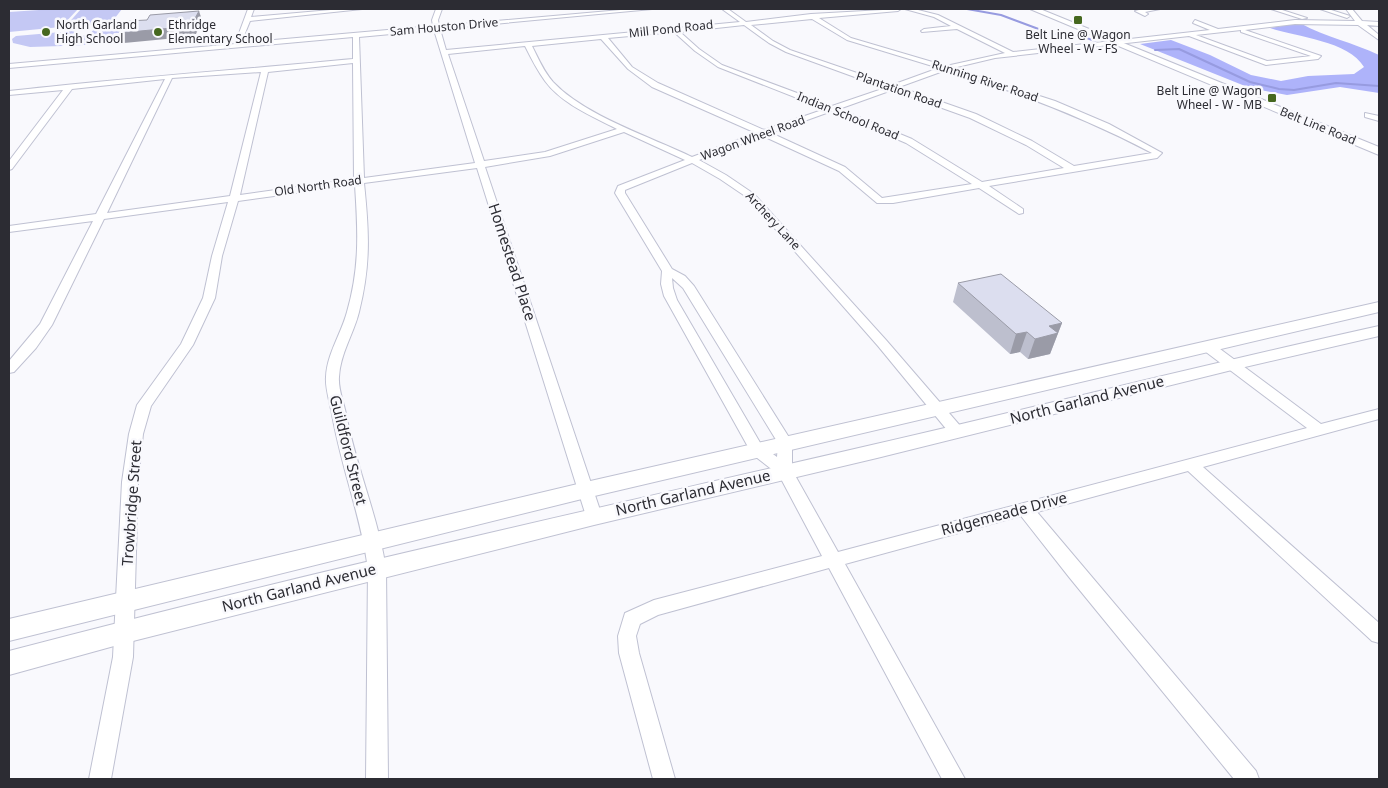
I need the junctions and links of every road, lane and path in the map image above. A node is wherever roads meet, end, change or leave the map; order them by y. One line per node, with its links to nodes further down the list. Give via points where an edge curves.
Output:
1 (252, 9): 17 (street)
2 (359, 9): 17 (street)
3 (439, 9): 24 (street, Homestead Place)
4 (649, 9): 24 (street, Sam Houston Drive)
5 (725, 9): 20 (street, Plantation Road)
6 (898, 9): 15 (street, Mill Pond Road)
7 (908, 9): 23 (street, via 936,16)
8 (1034, 9): 16 (main road, Belt Line Road)
9 (1046, 9): 16 (main road, Belt Line Road)
10 (1155, 9): 14 (street, via 1138,11)
11 (1274, 9): 19 (street)
12 (1323, 9): 18 (street)
13 (1349, 9): 18 (street)
14 (1145, 14)
15 (811, 16): 20 (street, Mill Pond Road); 44 (street, Running River Road, via 842,36)
16 (1062, 18): 34 (main road, Belt Line Road); 34 (main road, Belt Line Road)
17 (248, 19): 35 (street)
18 (1358, 20): 19 (street, Wagon Wheel Road); 22 (street, Wagon Wheel Road); 32 (street)
19 (1312, 21): 26 (street, Wagon Wheel Road)
20 (744, 22): 25 (street, Mill Pond Road); 48 (street, Plantation Road, via 796,55)
21 (1195, 22): 28 (street)
22 (1379, 24)
23 (959, 27): 27 (street); 39 (street)
24 (436, 28): 29 (street, Sam Houston Drive); 38 (street, Homestead Place)
25 (674, 29): 31 (street, Mill Pond Road); 50 (street, Indian School Road, via 720,66)
26 (1238, 29): 28 (street, Wagon Wheel Road); 30 (street, via 1318,57 1266,63)
27 (924, 31)
28 (1219, 31): 30 (street, Wagon Wheel Road)
29 (356, 34): 35 (street, Sam Houston Drive); 42 (street, Guildford Street)
30 (1188, 35): 34 (street, Wagon Wheel Road)
31 (602, 36): 33 (street, Mill Pond Road); 55 (street, via 630,68 655,85)
32 (1379, 38)
33 (527, 43): 38 (street, Mill Pond Road); 54 (street, Archery Lane, via 554,88 596,116)
34 (1121, 43): 36 (street, Wagon Wheel Road); 37 (street, Wagon Wheel Road); 51 (main road, Belt Line Road)
35 (238, 44): 43 (street, Sam Houston Drive)
36 (1081, 45): 37 (street); 39 (street, Wagon Wheel Road)
37 (1089, 49): 40 (street, Wagon Wheel Road)
38 (445, 52): 60 (street, Homestead Place)
39 (1011, 53): 40 (street); 41 (street, Wagon Wheel Road)
40 (1020, 57): 41 (street, Wagon Wheel Road)
41 (978, 60): 44 (street, Wagon Wheel Road)
42 (356, 61): 45 (street); 63 (street, Guildford Street)
43 (9, 64)
44 (947, 68): 48 (street, Wagon Wheel Road); 62 (street, Running River Road, via 1066,109 1158,153)
45 (265, 70): 46 (street); 65 (street, Trowbridge Street)
46 (170, 76): 47 (street); 67 (street)
47 (70, 86): 49 (street); 61 (street)
48 (894, 88): 50 (street, Wagon Wheel Road); 62 (street, Plantation Road, via 988,123)
49 (9, 93)
50 (833, 109): 55 (street, Wagon Wheel Road); 64 (street, Indian School Road, via 909,141)
51 (1290, 111): 56 (main road, Belt Line Road)
52 (1368, 114): 53 (street)
53 (1379, 119)
54 (624, 129): 59 (street, Archery Lane); 60 (street, Old North Road, via 547,154)
55 (767, 133): 59 (street, Wagon Wheel Road); 64 (street, via 842,170 880,201)
56 (1349, 135): 57 (main road, Belt Line Road); 58 (main road, Belt Line Road)
57 (1379, 144)
58 (1379, 152)
59 (690, 161): 69 (street, Wagon Wheel Road, via 621,188 623,198); 80 (street, Archery Lane, via 727,179 751,196)
60 (480, 165): 63 (street, Old North Road); 88 (street, Homestead Place)
61 (9, 167)
62 (1074, 170): 64 (street)
63 (359, 180): 65 (street, Old North Road); 91 (street, Guildford Street, via 364,239 362,270 353,313 332,378 345,449)
64 (981, 184): 66 (street, Indian School Road)
65 (234, 198): 67 (street, Old North Road); 94 (street, Trowbridge Street, via 209,298 187,344 144,405 136,434 130,482)
66 (1019, 211)
67 (100, 216): 68 (street, Old North Road); 77 (street, via 46,325)
68 (9, 229)
69 (668, 271): 73 (street, Wagon Wheel Road, via 688,286); 75 (street, Wagon Wheel Road, via 666,289)
70 (1379, 307): 71 (main road, North Garland Avenue)
71 (1339, 316): 72 (main road); 74 (main road, North Garland Avenue)
72 (1374, 333): 76 (main road, North Garland Avenue)
73 (725, 346): 75 (street); 84 (street, Wagon Wheel Road)
74 (1207, 346): 76 (street); 78 (main road, North Garland Avenue)
75 (702, 351): 85 (street, Wagon Wheel Road)
76 (1232, 364): 79 (main road, North Garland Avenue); 82 (street)
77 (9, 369)
78 (1107, 370): 79 (main road, via 1115,380); 80 (main road, North Garland Avenue)
79 (1082, 401): 83 (main road, North Garland Avenue)
80 (937, 408): 83 (street, Archery Lane); 84 (main road, North Garland Avenue)
81 (1379, 414): 82 (street, Ridgemeade Drive)
82 (1320, 431): 86 (street, Ridgemeade Drive)
83 (957, 432): 87 (main road, North Garland Avenue)
84 (785, 443): 85 (main road, North Garland Avenue); 87 (street)
85 (757, 450): 87 (street, Wagon Wheel Road); 88 (main road, North Garland Avenue)
86 (1192, 465): 89 (street, Ridgemeade Drive); 97 (street)
87 (784, 471): 90 (main road, North Garland Avenue); 92 (street, Wagon Wheel Road)
88 (586, 490): 90 (street, Homestead Place); 91 (main road, North Garland Avenue)
89 (1025, 509): 92 (street, Ridgemeade Drive); 103 (street)
90 (594, 516): 93 (main road, North Garland Avenue)
91 (373, 541): 93 (street, Guildford Street); 94 (main road, North Garland Avenue)
92 (834, 560): 101 (street, Ridgemeade Drive, via 654,608 632,619 627,636 629,653); 102 (street, Wagon Wheel Road)
93 (377, 569): 96 (main road, North Garland Avenue); 100 (street, Guildford Street)
94 (126, 601): 95 (main road, North Garland Avenue); 96 (street, Trowbridge Street)
95 (9, 630)
96 (125, 632): 98 (main road, North Garland Avenue); 99 (street, Trowbridge Street)
97 (1379, 635)
98 (9, 662)
99 (100, 779)
100 (377, 779)
101 (664, 779)
102 (954, 779)
103 (1248, 779)

